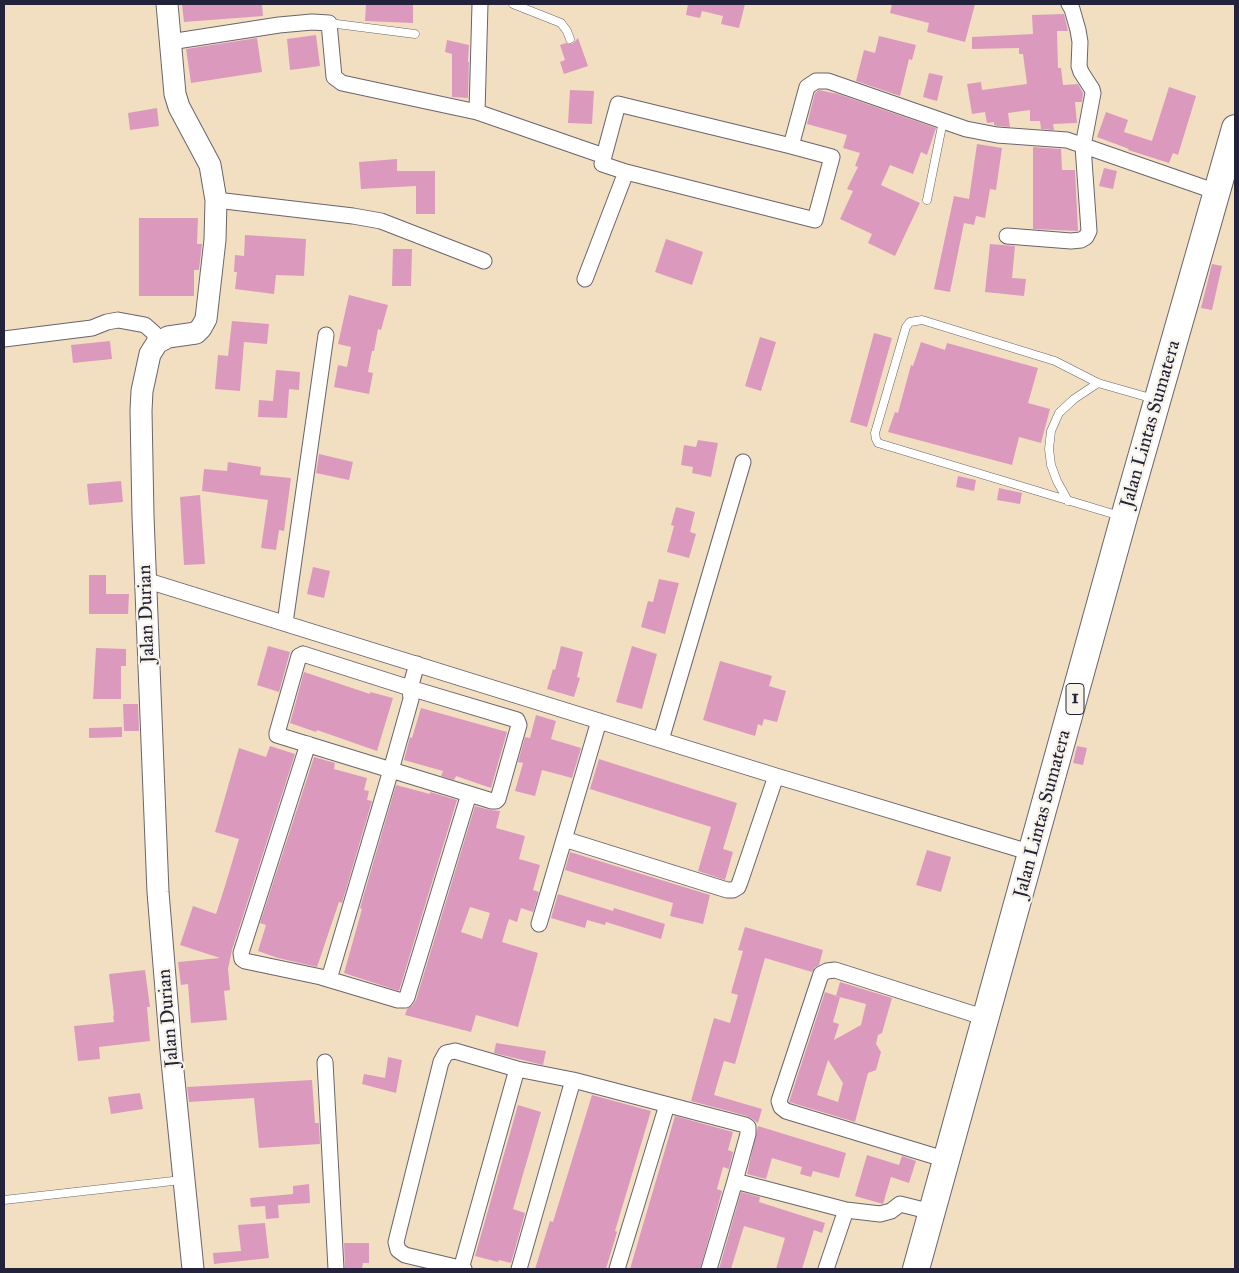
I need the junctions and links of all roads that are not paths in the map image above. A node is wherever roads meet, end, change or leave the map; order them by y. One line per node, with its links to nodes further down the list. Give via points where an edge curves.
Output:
1 (167, 4): 8 (street)
2 (480, 4): 9 (street)
3 (513, 4): 7 (lane, via 561,23)
4 (1069, 4): 13 (street, via 1080,42 1079,66 1093,93)
5 (328, 23): 6 (lane); 8 (street, via 279,25); 9 (street, via 334,77 338,81)
6 (415, 34)
7 (570, 40)
8 (170, 42): 17 (street, via 175,94 210,164)
9 (477, 112): 14 (street)
10 (943, 121): 12 (street, via 828,81 816,81 807,88); 13 (street, via 982,132 1067,140); 18 (lane)
11 (1235, 128): 16 (highway, Jalan Lintas Sumatera / 1)
12 (791, 146): 14 (street, via 618,104); 15 (street, via 832,157 815,220)
13 (1083, 146): 16 (street); 19 (street, via 1089,231 1086,237 1071,241)
14 (604, 156): 15 (street, via 602,164)
15 (626, 172): 21 (street)
16 (1217, 192): 26 (highway, Jalan Lintas Sumatera / 1)
17 (216, 200): 20 (street, via 381,221); 24 (street, via 206,319 196,333)
18 (927, 200)
19 (1007, 236)
20 (484, 261)
21 (585, 279)
22 (326, 335): 31 (street)
23 (4, 339): 24 (street, via 92,328 118,320 145,325 154,333)
24 (157, 343): 30 (street, Jalan Durian, via 150,354 142,391)
25 (1098, 383): 26 (lane); 28 (lane, via 1059,413 1051,431 1051,465); 28 (lane, via 1055,361 915,320 906,327 875,433 878,443 883,446)
26 (1158, 400): 29 (highway, Jalan Lintas Sumatera / 1)
27 (743, 462): 35 (street)
28 (1068, 501): 29 (lane)
29 (1124, 517): 41 (highway, Jalan Lintas Sumatera / 1)
30 (145, 580): 31 (street); 50 (street, Jalan Durian, via 158,892)
31 (286, 623): 32 (street)
32 (417, 664): 33 (street); 34 (street)
33 (410, 688): 36 (street, via 300,655 277,734); 37 (street, via 411,699); 39 (street, via 519,722 498,799 492,802)
34 (599, 721): 35 (street); 40 (street)
35 (661, 740): 38 (street)
36 (308, 744): 37 (street); 43 (street, via 241,956 245,961)
37 (387, 768): 39 (street); 43 (street)
38 (776, 776): 40 (street, via 740,882 733,890); 41 (street)
39 (469, 794): 43 (street, via 407,998 398,1000)
40 (564, 839): 42 (street)
41 (1032, 853): 44 (highway, Jalan Lintas Sumatera / 1)
42 (540, 924)
43 (325, 978)
44 (986, 1018): 49 (highway, Jalan Lintas Sumatera / 1); 49 (street, via 835,970 827,971 821,974 779,1101 786,1111)
45 (325, 1062): 56 (street)
46 (517, 1069): 47 (street); 57 (street); 57 (street, via 455,1051 446,1053 441,1062 396,1242 398,1250 405,1255)
47 (573, 1080): 48 (street); 58 (street)
48 (667, 1104): 51 (street, via 748,1127); 59 (street)
49 (947, 1160): 54 (highway, Jalan Lintas Sumatera / 1)
50 (184, 1179): 52 (lane); 55 (street, Jalan Durian)
51 (735, 1181): 53 (street); 60 (street)
52 (4, 1200)
53 (846, 1210): 54 (street, via 880,1214 892,1211 900,1204); 61 (street)
54 (932, 1212): 62 (highway, Jalan Lintas Sumatera / 1)
55 (193, 1269)
56 (336, 1269)
57 (463, 1269)
58 (519, 1269)
59 (617, 1269)
60 (709, 1269)
61 (826, 1269)
62 (916, 1269)

